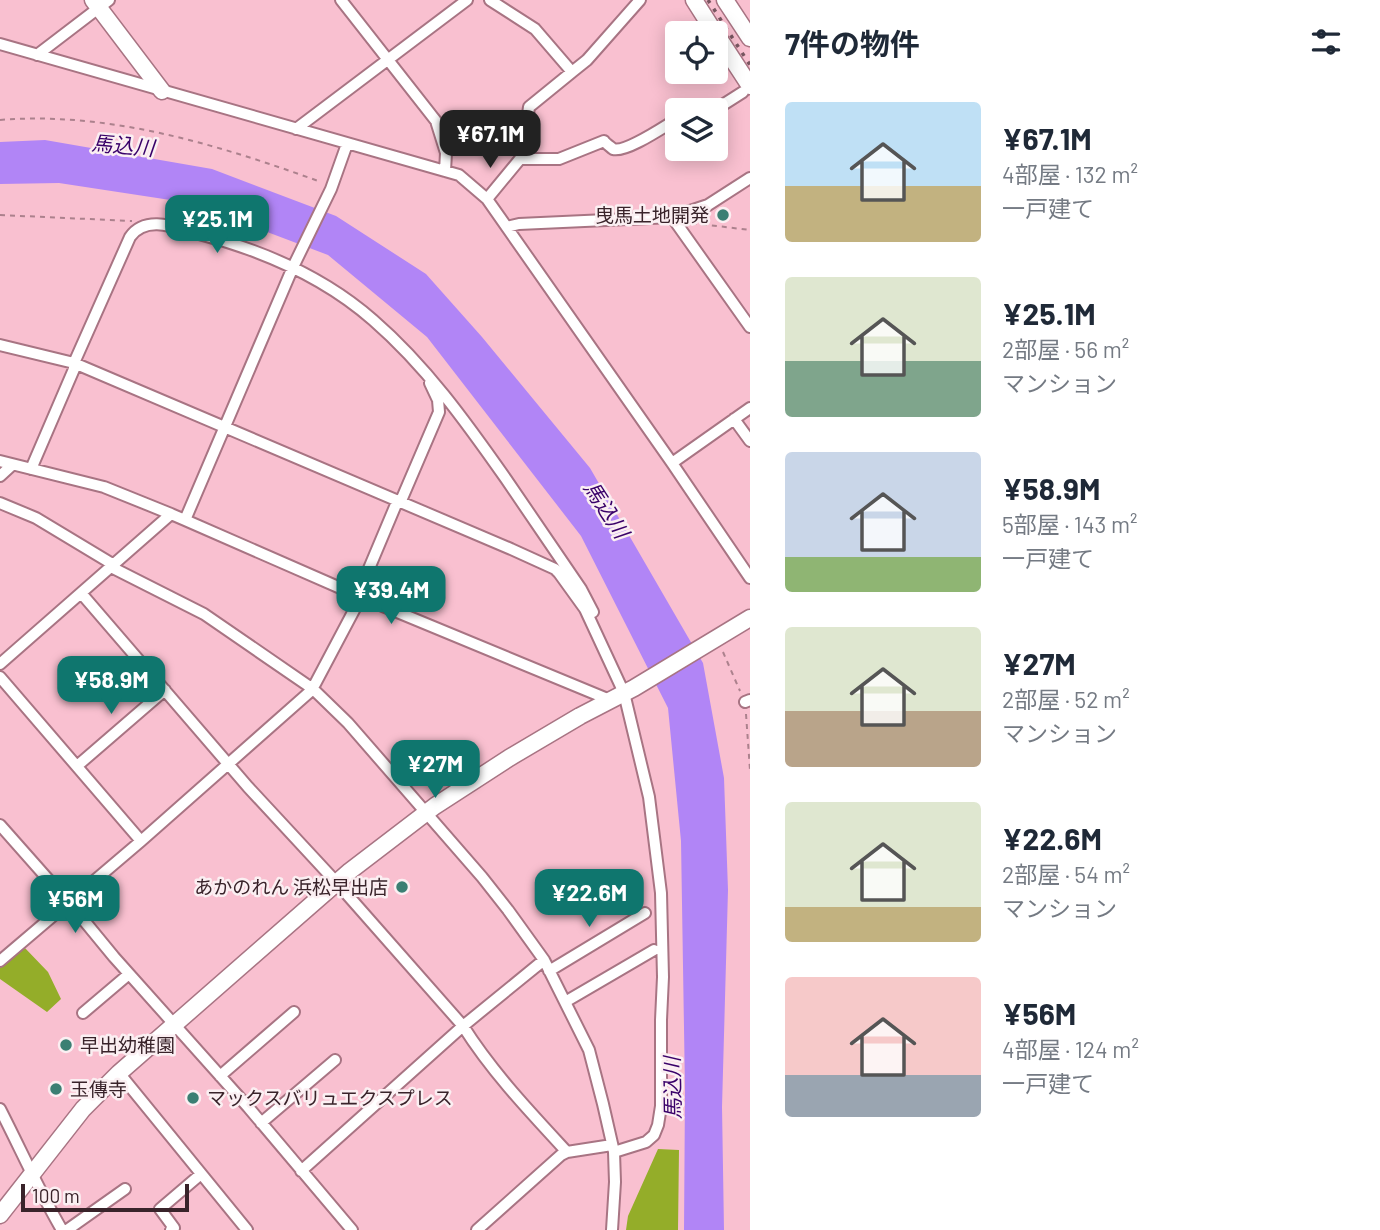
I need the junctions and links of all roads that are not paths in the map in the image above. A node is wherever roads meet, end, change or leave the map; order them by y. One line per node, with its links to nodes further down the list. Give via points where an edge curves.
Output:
1 (341, 0): 13 (street)
2 (467, 0): 13 (street)
3 (490, 0): 14 (street, via 535,29)
4 (640, 0): 14 (street)
5 (694, 0): 8 (street)
6 (725, 0): 9 (street)
7 (100, 3): 11 (street); 16 (street)
8 (708, 21)
9 (750, 38)
10 (0, 44): 11 (street)
11 (37, 55): 16 (street)
12 (728, 55): 15 (street)
13 (387, 59): 19 (street); 22 (street, via 436,121 446,153)
14 (572, 72): 21 (street, via 528,107)
15 (747, 89): 17 (street)
16 (162, 91): 19 (street)
17 (728, 101)
18 (665, 126): 21 (street, via 618,149 604,141 559,159)
19 (296, 129): 20 (street)
20 (347, 144): 22 (street); 27 (street)
21 (522, 158): 24 (street)
22 (445, 171): 24 (street, via 459,175)
23 (750, 178): 25 (street, via 708,205)
24 (487, 199): 26 (street)
25 (673, 217): 26 (street); 28 (street)
26 (506, 227): 37 (street)
27 (294, 265): 30 (street, via 229,242 167,226 143,226 130,237); 31 (street, via 372,319); 34 (street)
28 (750, 327)
29 (0, 345): 30 (street)
30 (74, 363): 34 (street); 39 (street)
31 (429, 375): 42 (street, via 438,400 438,419); 50 (street, via 582,589 598,621)
32 (750, 408): 33 (street)
33 (734, 419): 35 (street); 37 (street)
34 (224, 426): 42 (street); 44 (street)
35 (750, 441)
36 (0, 461): 38 (street)
37 (672, 463): 46 (street)
38 (12, 466): 39 (street); 40 (street)
39 (32, 468): 43 (street)
40 (0, 476)
41 (0, 503): 45 (street, via 36,519)
42 (398, 503): 48 (street); 50 (street, via 555,569 585,609)
43 (172, 514): 44 (street); 45 (street)
44 (185, 520): 48 (street)
45 (113, 566): 47 (street); 53 (street, via 204,614)
46 (750, 578)
47 (81, 593): 51 (street); 54 (street)
48 (361, 597): 53 (street); 55 (street)
49 (750, 618): 55 (street)
50 (603, 647): 55 (street)
51 (0, 664)
52 (0, 677): 57 (street)
53 (312, 688): 56 (street); 58 (street)
54 (165, 690): 56 (street); 57 (street)
55 (623, 694): 58 (street, via 509,758); 79 (street, via 649,797 661,893 661,1106 650,1139)
56 (228, 763): 60 (street); 61 (street)
57 (77, 766): 60 (street)
58 (425, 813): 61 (street); 65 (street, via 482,877)
59 (0, 825): 62 (street)
60 (141, 841): 62 (street)
61 (337, 883): 72 (street); 73 (street)
62 (68, 903): 66 (street); 68 (street)
63 (645, 913): 67 (street)
64 (654, 950): 69 (street)
65 (544, 960): 67 (street); 73 (street)
66 (0, 961)
67 (550, 971): 69 (street)
68 (129, 974): 71 (street); 72 (street)
69 (565, 1002): 79 (street, via 589,1050)
70 (294, 1012): 76 (street)
71 (83, 1013)
72 (174, 1024): 75 (street); 76 (street)
73 (463, 1026): 80 (street); 81 (street)
74 (335, 1060): 78 (street)
75 (120, 1073): 82 (street, via 83,1109); 83 (street)
76 (220, 1076): 78 (street)
77 (0, 1109): 82 (street)
78 (261, 1123): 81 (street)
79 (613, 1149): 80 (street); 92 (street)
80 (567, 1152): 91 (street)
81 (301, 1171): 90 (street)
82 (33, 1173): 85 (street); 87 (street, via 39,1191)
83 (201, 1174): 88 (street, via 160,1209 174,1228); 89 (street)
84 (125, 1189): 87 (street)
85 (0, 1216): 86 (street)
86 (4, 1230)
87 (65, 1230)
88 (171, 1230)
89 (247, 1230)
90 (352, 1230)
91 (477, 1230)
92 (612, 1230)

